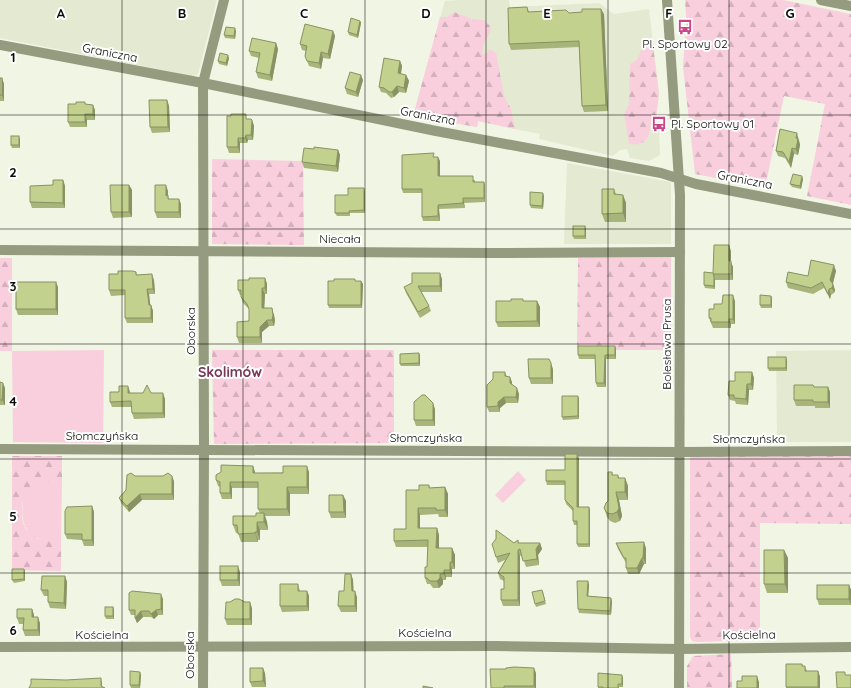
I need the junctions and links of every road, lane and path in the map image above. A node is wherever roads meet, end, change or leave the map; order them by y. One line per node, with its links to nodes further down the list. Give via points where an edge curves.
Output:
1 (224, 0): 6 (street, Oborska)
2 (666, 0): 7 (street, Bolesława Prusa)
3 (821, 0): 4 (street)
4 (851, 6)
5 (0, 45): 6 (street, Graniczna)
6 (203, 84): 7 (street, Graniczna); 10 (street, Oborska)
7 (679, 178): 8 (street, Graniczna, via 696,184); 11 (street, Bolesława Prusa)
8 (851, 214)
9 (0, 250): 10 (street, Niecała)
10 (203, 251): 11 (street, Niecała); 13 (street, Oborska)
11 (680, 252): 15 (street, Bolesława Prusa)
12 (0, 449): 13 (street, Słomczyńska)
13 (204, 449): 15 (street, Słomczyńska); 18 (street, Oborska)
14 (851, 451): 15 (street, Słomczyńska)
15 (680, 452): 19 (street, Bolesława Prusa)
16 (851, 646): 19 (street, Kościelna)
17 (0, 648): 18 (street, Kościelna)
18 (203, 648): 19 (street, Kościelna, via 496,646); 20 (street, Oborska)
19 (679, 649): 21 (street, Bolesława Prusa)
20 (203, 688)
21 (679, 688)

